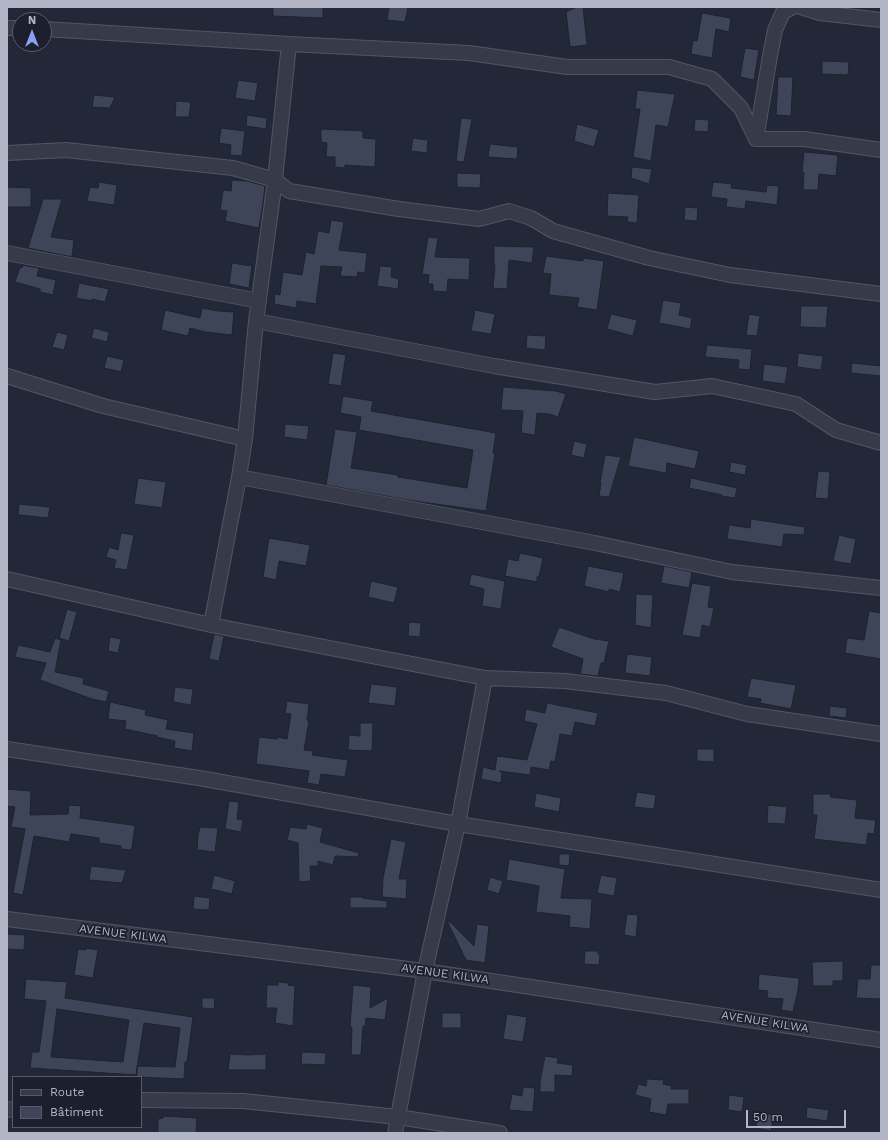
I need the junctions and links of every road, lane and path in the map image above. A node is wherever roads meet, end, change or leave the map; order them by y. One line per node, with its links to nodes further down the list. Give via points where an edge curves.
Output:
1 (793, 7): 6 (street, via 783,12 775,30)
2 (801, 7): 3 (street, via 820,13)
3 (881, 20)
4 (52, 29): 5 (street)
5 (289, 44): 6 (street, via 469,53 567,67 668,67 712,79 742,108); 9 (street)
6 (756, 139): 7 (street, via 804,140)
7 (881, 150)
8 (7, 153): 9 (street, via 66,150 233,168)
9 (275, 180): 11 (street, via 289,191 399,209 479,219 509,210 531,218 553,231 649,258 730,275); 12 (street)
10 (7, 253): 12 (street)
11 (881, 294)
12 (259, 301): 13 (street)
13 (256, 321): 15 (street); 16 (street, via 494,366 654,392 712,386 796,404 836,430)
14 (7, 376): 15 (street, via 103,406)
15 (245, 439): 17 (street)
16 (881, 444)
17 (240, 477): 19 (street, via 732,572); 20 (street)
18 (7, 579): 20 (street)
19 (881, 588)
20 (211, 625): 21 (street)
21 (485, 678): 22 (street, via 565,681 666,693 746,714); 24 (street)
22 (881, 734)
23 (7, 748): 24 (street, via 199,778)
24 (458, 824): 25 (street); 27 (street)
25 (881, 890)
26 (7, 919): 27 (street, AVENUE KILWA)
27 (424, 971): 28 (street, AVENUE KILWA); 30 (street)
28 (881, 1040)
29 (142, 1100): 30 (street, via 243,1101)
30 (398, 1117): 31 (street); 32 (street)
31 (395, 1133)
32 (500, 1133)

